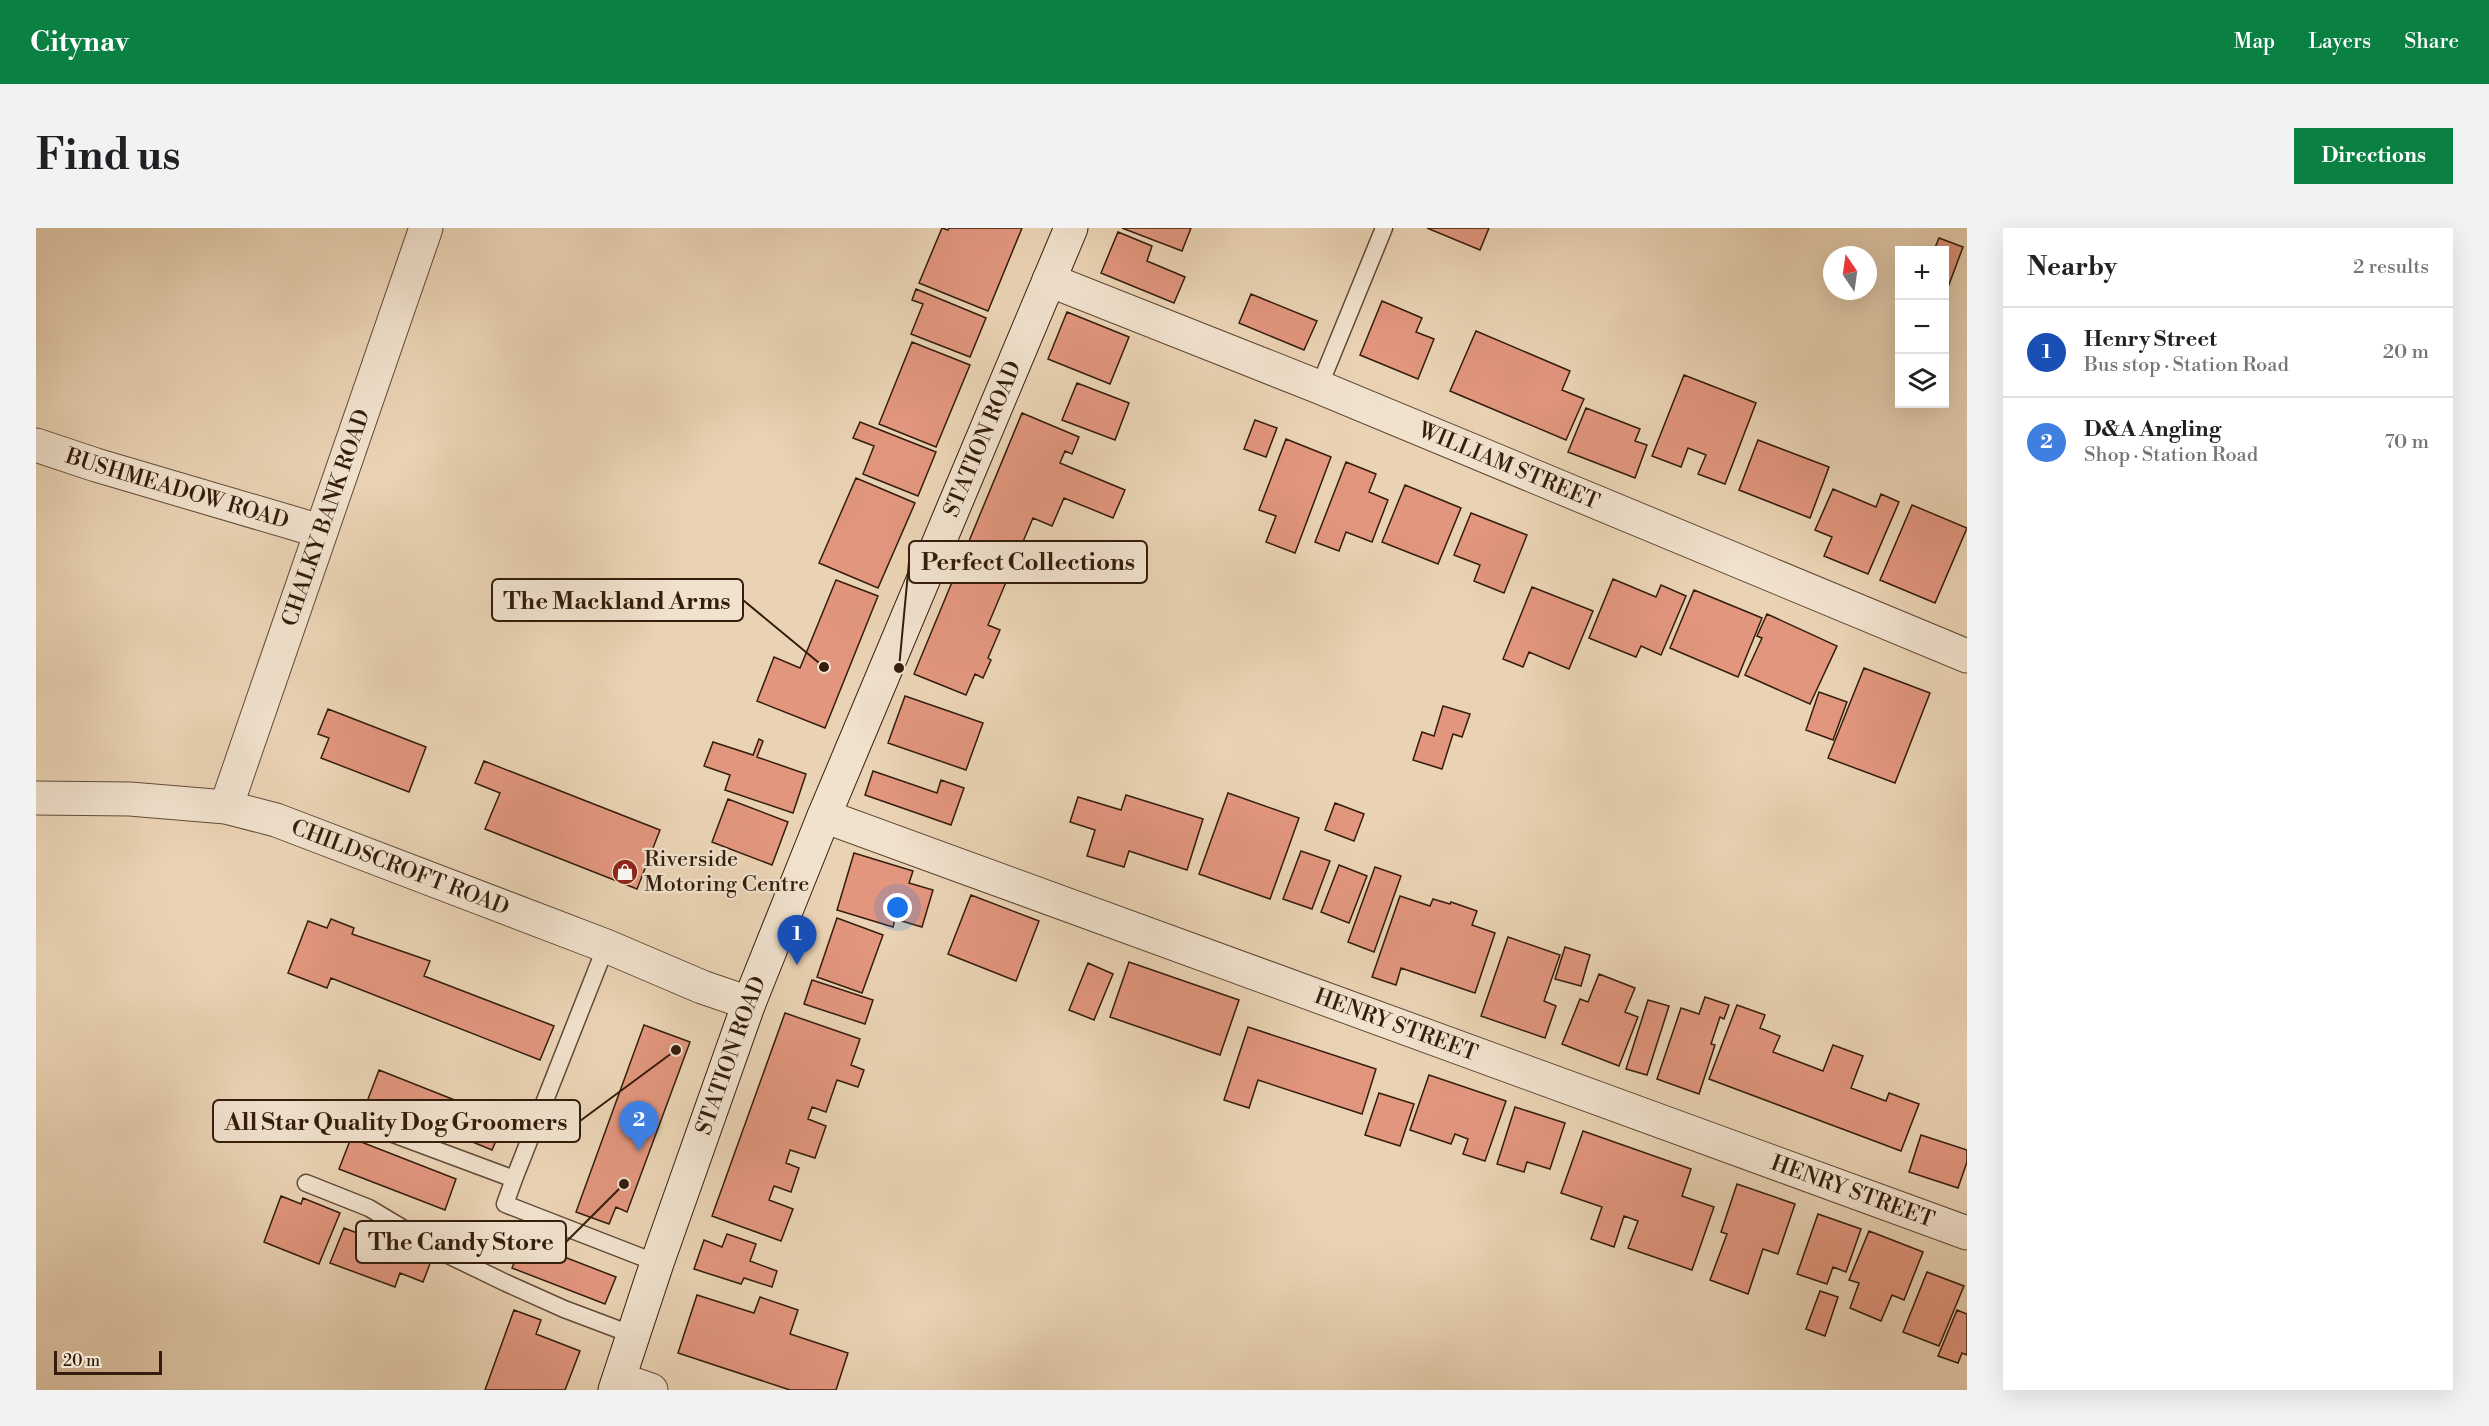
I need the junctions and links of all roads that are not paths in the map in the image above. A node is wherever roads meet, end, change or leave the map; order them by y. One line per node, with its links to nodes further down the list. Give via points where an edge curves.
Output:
1 (426, 228): 7 (street, CHALKY BANK ROAD)
2 (1071, 228): 4 (street, STATION ROAD)
3 (1384, 228): 5 (lane)
4 (1049, 280): 5 (street, WILLIAM STREET); 11 (street, STATION ROAD)
5 (1319, 387): 8 (street, WILLIAM STREET)
6 (36, 445): 7 (street, BUSHMEADOW ROAD)
7 (320, 531): 10 (street, CHALKY BANK ROAD)
8 (1967, 656)
9 (36, 798): 10 (street, CHILDSCROFT ROAD, via 130,799)
10 (226, 807): 12 (street, CHILDSCROFT ROAD, via 276,820)
11 (824, 816): 13 (street, STATION ROAD); 17 (street, HENRY STREET)
12 (606, 946): 13 (street, CHILDSCROFT ROAD); 15 (lane)
13 (749, 1003): 18 (street, STATION ROAD)
14 (369, 1125): 15 (lane)
15 (514, 1179): 18 (lane, via 505,1204)
16 (306, 1183): 19 (lane, via 369,1208 446,1254 506,1283)
17 (1967, 1233)
18 (657, 1263): 19 (street, STATION ROAD)
19 (633, 1335): 20 (street, STATION ROAD)
20 (617, 1385): 21 (street)
21 (651, 1390)

